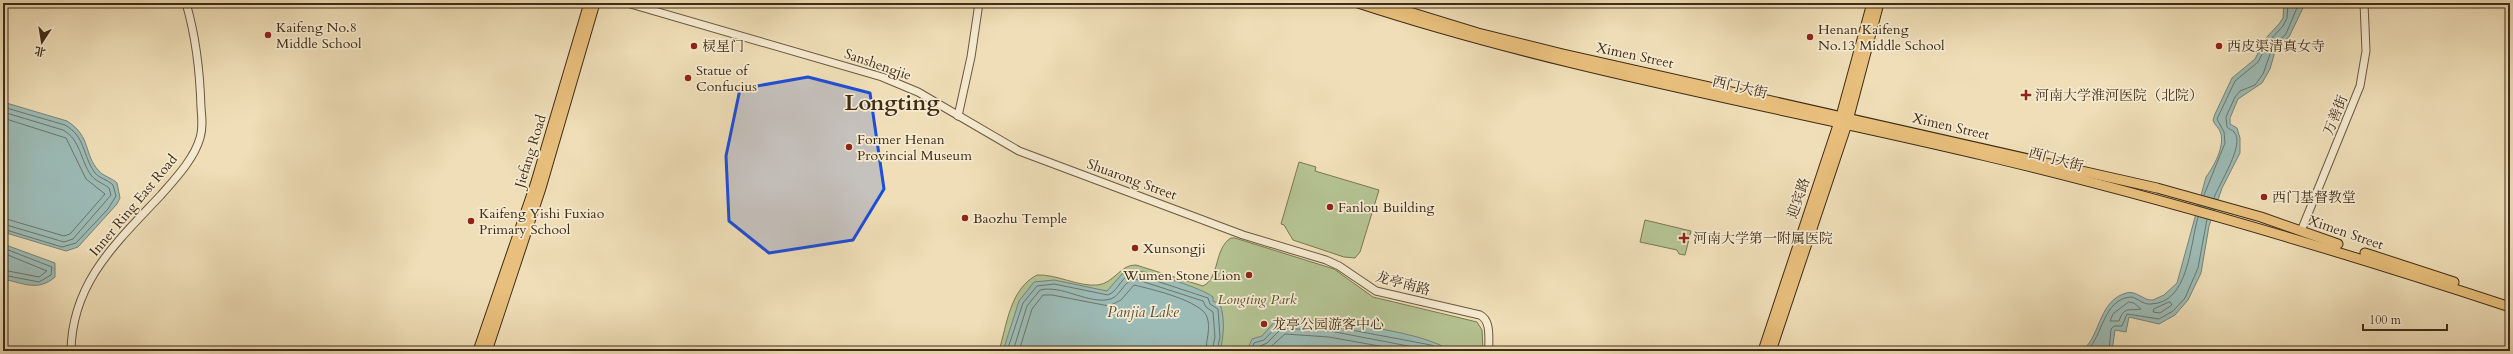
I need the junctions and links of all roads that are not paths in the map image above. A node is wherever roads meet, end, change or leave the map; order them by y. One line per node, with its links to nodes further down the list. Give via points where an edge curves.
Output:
1 (186, 3): 19 (street, Inner Ring East Road, via 201,77 200,140 172,182 106,254 94,272 76,317)
2 (589, 3): 20 (main road, Jiefang Road, via 535,185)
3 (596, 3): 21 (main road, Jiefang Road, via 541,188)
4 (627, 3): 11 (street, Sanshengjie, via 897,83 928,97)
5 (979, 3): 11 (street, via 972,57)
6 (1358, 3): 12 (main road, 西门大街, via 1507,48)
7 (1380, 3): 12 (main road, Ximen Street, via 1478,33)
8 (1872, 3): 12 (main road)
9 (1879, 3): 12 (main road)
10 (2364, 3): 15 (street, 万善街, via 2366,51 2360,86)
11 (958, 116): 13 (street, Sanshengjie)
12 (1844, 120): 14 (main road, 西门大街); 15 (main road, Ximen Street, via 2119,178 2261,217); 23 (main road, 迎宾路); 24 (main road, 迎宾路)
13 (1012, 148): 16 (street, Shuarong Street)
14 (2118, 191): 18 (main road, Ximen Street, via 2325,247)
15 (2301, 231): 17 (main road, Ximen Street)
16 (1243, 235): 22 (street, 龙亭南路, via 1333,263 1376,292 1480,315 1487,322)
17 (2510, 300)
18 (2510, 307)
19 (71, 351)
20 (478, 351)
21 (487, 351)
22 (1489, 351)
23 (1763, 351)
24 (1771, 351)

